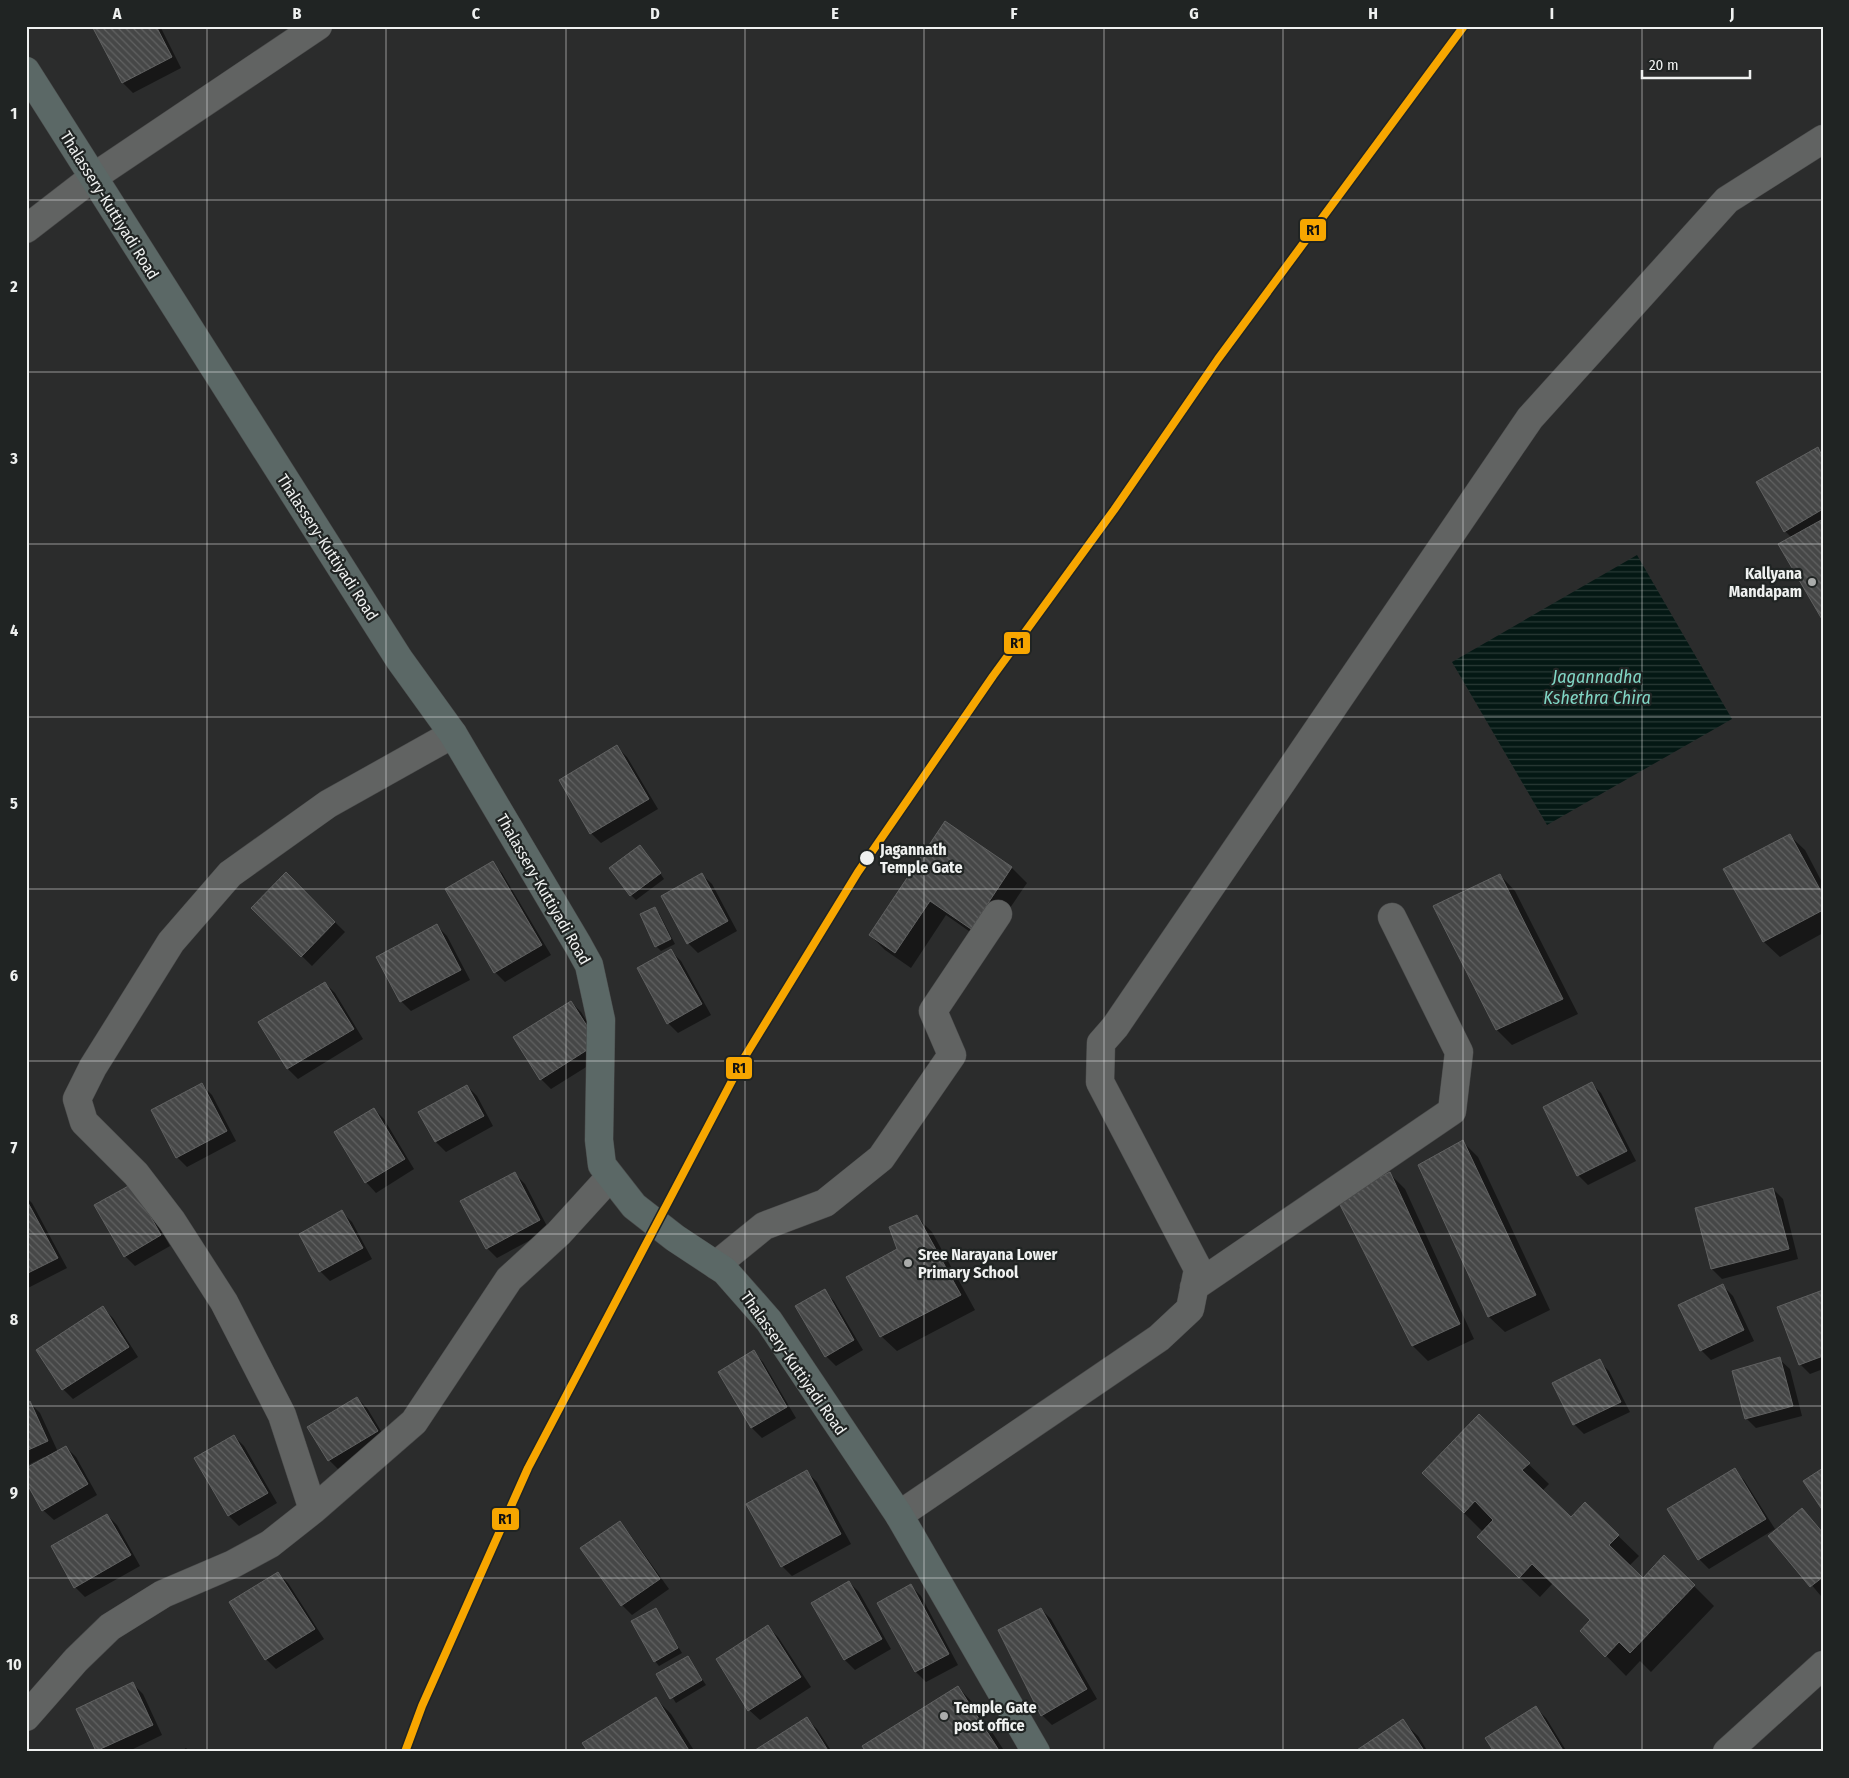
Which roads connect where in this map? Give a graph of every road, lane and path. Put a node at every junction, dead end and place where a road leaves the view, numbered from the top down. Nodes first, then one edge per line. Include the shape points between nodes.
1 (318, 26) edge
2 (26, 71) edge
3 (1823, 139) edge
4 (92, 178) junction
5 (26, 229) edge
6 (453, 734) junction
7 (998, 914) dead end
8 (1392, 917) dead end
9 (610, 1177) junction
10 (716, 1265) junction
11 (1194, 1287) junction
12 (313, 1510) junction
13 (899, 1515) junction
14 (1823, 1664) edge
15 (26, 1716) edge
16 (1036, 1752) edge
17 (1727, 1752) edge

1 - 4 street
2 - 4 main road, Thalassery-Kuttiyadi Road
3 - 11 street via 1727,200 1530,418 1101,1043 1100,1082 1198,1269
4 - 5 street
4 - 6 main road, Thalassery-Kuttiyadi Road via 399,659
6 - 9 main road, Thalassery-Kuttiyadi Road via 589,965 601,1020 600,1148 602,1166
6 - 12 street via 328,804 230,874 171,942 93,1067 77,1099 84,1122 136,1174 172,1221 224,1302 282,1415
7 - 10 street via 933,1011 952,1055 881,1158 825,1204 764,1226
8 - 11 street via 1459,1052 1452,1111
9 - 10 main road, Thalassery-Kuttiyadi Road via 634,1206
9 - 12 street via 559,1233 509,1279 414,1422
10 - 13 main road, Thalassery-Kuttiyadi Road via 745,1292 769,1321
11 - 13 street via 1190,1309 1160,1338
12 - 15 street via 270,1544 163,1594 110,1627
13 - 16 main road, Thalassery-Kuttiyadi Road
14 - 17 street

